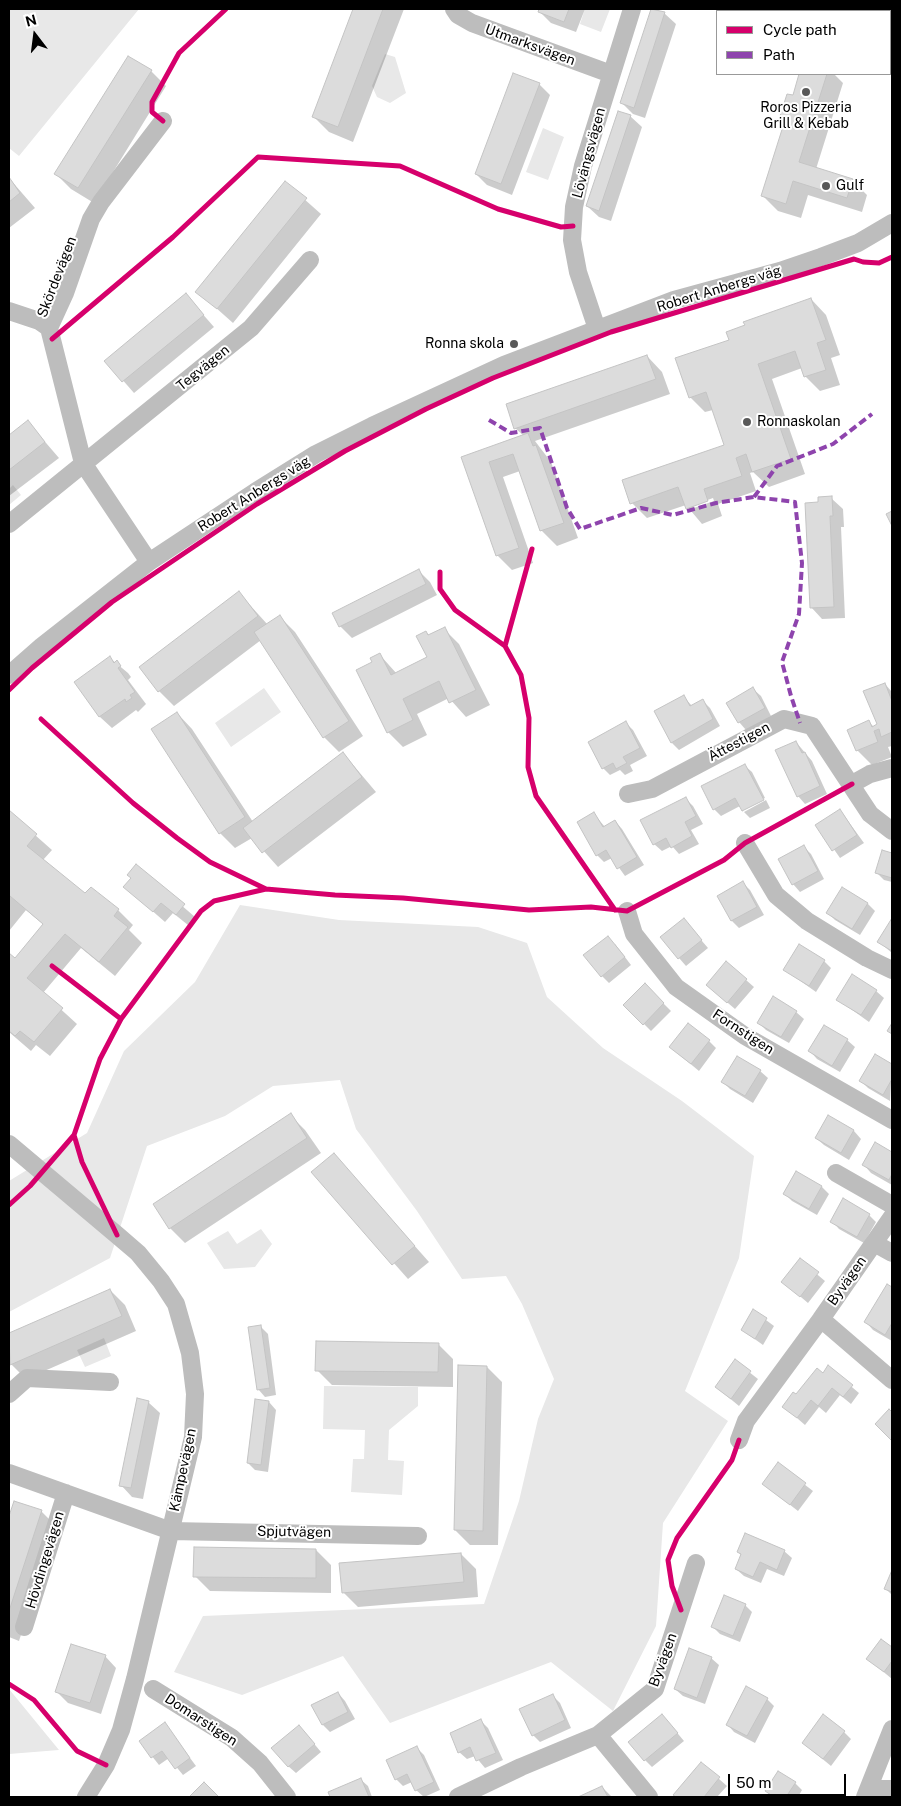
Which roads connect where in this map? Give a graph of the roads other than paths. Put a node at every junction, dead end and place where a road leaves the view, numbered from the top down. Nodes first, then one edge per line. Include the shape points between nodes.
1 (454, 9) edge
2 (632, 9) edge
3 (610, 74) junction
4 (163, 121) dead end
5 (892, 223) edge
6 (310, 260) dead end
7 (9, 312) edge
8 (49, 328) junction
9 (597, 329) junction
10 (83, 464) junction
11 (9, 524) edge
12 (149, 562) junction
13 (9, 675) edge
14 (892, 768) edge
15 (852, 784) junction
16 (628, 794) dead end
17 (892, 831) edge
18 (745, 843) dead end
19 (627, 911) dead end
20 (892, 970) edge
21 (892, 1120) edge
22 (9, 1144) edge
23 (836, 1172) dead end
24 (892, 1216) edge
25 (874, 1244) junction
26 (892, 1253) edge
27 (821, 1319) junction
28 (892, 1380) edge
29 (110, 1382) dead end
30 (9, 1394) edge
31 (739, 1440) dead end
32 (9, 1473) edge
33 (66, 1493) junction
34 (170, 1530) junction
35 (418, 1536) dead end
36 (696, 1563) dead end
37 (24, 1627) dead end
38 (152, 1689) dead end
39 (892, 1729) edge
40 (598, 1736) junction
41 (892, 1789) edge
42 (867, 1793) edge
43 (86, 1797) edge
44 (287, 1797) edge
45 (458, 1797) edge
46 (649, 1797) edge
47 (885, 1797) edge

1 - 3 street, Utmarksvägen via 472,23
2 - 3 street, Lövängsvägen
3 - 9 street, Lövängsvägen via 583,166 574,207 572,240 578,272
4 - 8 street, Skördevägen via 91,219
5 - 9 street, Robert Anbergs väg via 821,257 674,300
6 - 10 street, Tegvägen via 251,328
7 - 8 street via 39,321
8 - 10 street, Skördevägen
9 - 12 street, Robert Anbergs väg via 477,376 316,454
10 - 11 street, Tegvägen
10 - 12 street, Skördevägen
12 - 13 street, Robert Anbergs väg
14 - 15 street via 870,774
15 - 16 street, Ättestigen via 812,726 784,719 652,789
15 - 17 street, Ättestigen via 870,814
18 - 20 street via 776,895 807,921
19 - 21 street, Fornstigen via 634,934 676,987 745,1036
22 - 34 street, Kämpevägen via 138,1253 176,1304 190,1353 195,1394 193,1438
23 - 24 street, Byvägen
24 - 25 street, Byvägen
25 - 26 street, Byvägen
25 - 27 street, Byvägen
27 - 28 street, Byvägen
27 - 31 street, Byvägen via 746,1421
29 - 30 street via 27,1378
32 - 33 street, Hövdingevägen
33 - 34 street, Hövdingevägen
33 - 37 street, Hövdingevägen
34 - 35 street, Spjutvägen
34 - 43 street, Kämpevägen via 121,1730 106,1765
36 - 40 street, Byvägen via 655,1689
38 - 44 street, Domarstigen via 232,1738 260,1763
39 - 42 street
40 - 45 street, Byvägen
40 - 46 street
41 - 42 street
42 - 47 street

